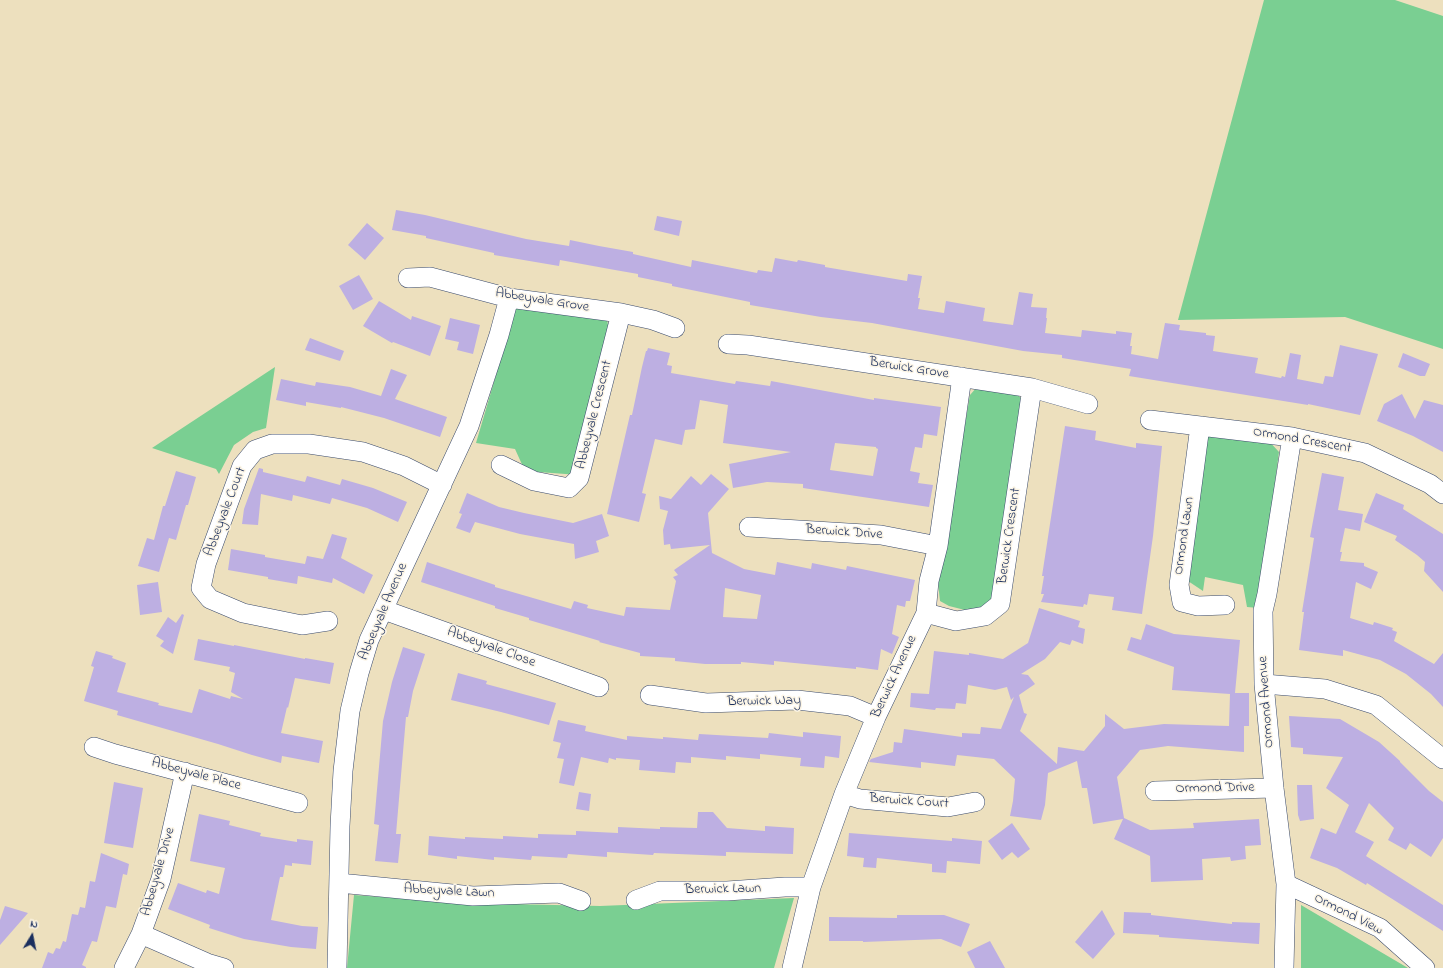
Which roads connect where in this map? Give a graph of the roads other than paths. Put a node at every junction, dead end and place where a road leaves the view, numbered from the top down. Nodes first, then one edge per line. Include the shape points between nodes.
1 (408, 278) dead end
2 (509, 298) junction
3 (621, 313) junction
4 (675, 328) dead end
5 (728, 344) dead end
6 (962, 377) junction
7 (1032, 388) junction
8 (1088, 404) dead end
9 (1150, 420) dead end
10 (1200, 426) junction
11 (1292, 437) junction
12 (501, 465) dead end
13 (442, 485) junction
14 (1443, 494) edge
15 (749, 527) dead end
16 (938, 546) junction
17 (1225, 605) dead end
18 (384, 610) junction
19 (926, 613) junction
20 (328, 621) dead end
21 (1264, 684) junction
22 (599, 687) dead end
23 (650, 695) dead end
24 (876, 717) junction
25 (94, 747) dead end
26 (1443, 759) edge
27 (185, 772) junction
28 (1274, 788) junction
29 (1155, 791) dead end
30 (844, 794) junction
31 (975, 802) dead end
32 (298, 803) dead end
33 (339, 883) junction
34 (1286, 884) junction
35 (810, 887) junction
36 (636, 900) dead end
37 (581, 901) dead end
38 (141, 934) junction
39 (124, 968) edge
40 (224, 968) edge
41 (337, 968) edge
42 (792, 968) edge
43 (1284, 968) edge
44 (1425, 968) edge

1 - 2 street, Abbeyvale Grove via 430,277
2 - 3 street, Abbeyvale Grove
2 - 13 street, Abbeyvale Avenue via 469,426
3 - 4 street, Abbeyvale Grove
3 - 12 street, Abbeyvale Crescent via 579,478 569,488 534,481
5 - 6 street, Berwick Grove
6 - 7 street, Berwick Grove
6 - 16 street, Berwick Avenue
7 - 8 street, Berwick Grove
7 - 19 street, Berwick Crescent via 1000,604 985,616 956,621
9 - 10 street, Ormond Crescent
10 - 11 street, Ormond Crescent
10 - 17 street, Ormond Lawn via 1179,585 1182,602 1198,606
11 - 14 street, Ormond Crescent via 1365,453 1430,484
11 - 21 street, Ormond Avenue via 1267,594 1262,610
13 - 18 street, Abbeyvale Avenue
13 - 20 street, Abbeyvale Court via 404,466 363,452 309,444 272,444 254,450 242,466 206,564 201,588 210,599 243,613 302,625
15 - 16 street, Berwick Drive via 881,535
16 - 19 street, Berwick Avenue via 929,581
18 - 22 street, Abbeyvale Close
18 - 33 street, Abbeyvale Avenue via 369,640 350,711 343,771
19 - 24 street, Berwick Avenue
21 - 26 street via 1325,689 1376,705
21 - 28 street, Ormond Avenue
23 - 24 street, Berwick Way via 706,703 797,700 850,706
24 - 30 street, Berwick Avenue
25 - 27 street, Abbeyvale Place
27 - 32 street, Abbeyvale Place
27 - 38 street, Abbeyvale Drive via 161,879
28 - 29 street, Ormond Drive
28 - 34 street, Ormond Avenue
30 - 31 street, Berwick Court via 860,799 948,807
30 - 35 street, Berwick Avenue
33 - 37 street, Abbeyvale Lawn via 473,896 559,893
33 - 41 street, Abbeyvale Avenue
34 - 43 street, Ormond Avenue
34 - 44 street, Ormond View via 1380,928
35 - 36 street, Berwick Lawn via 660,891
35 - 42 street, Berwick Avenue
38 - 39 street, Abbeyvale Drive
38 - 40 street

